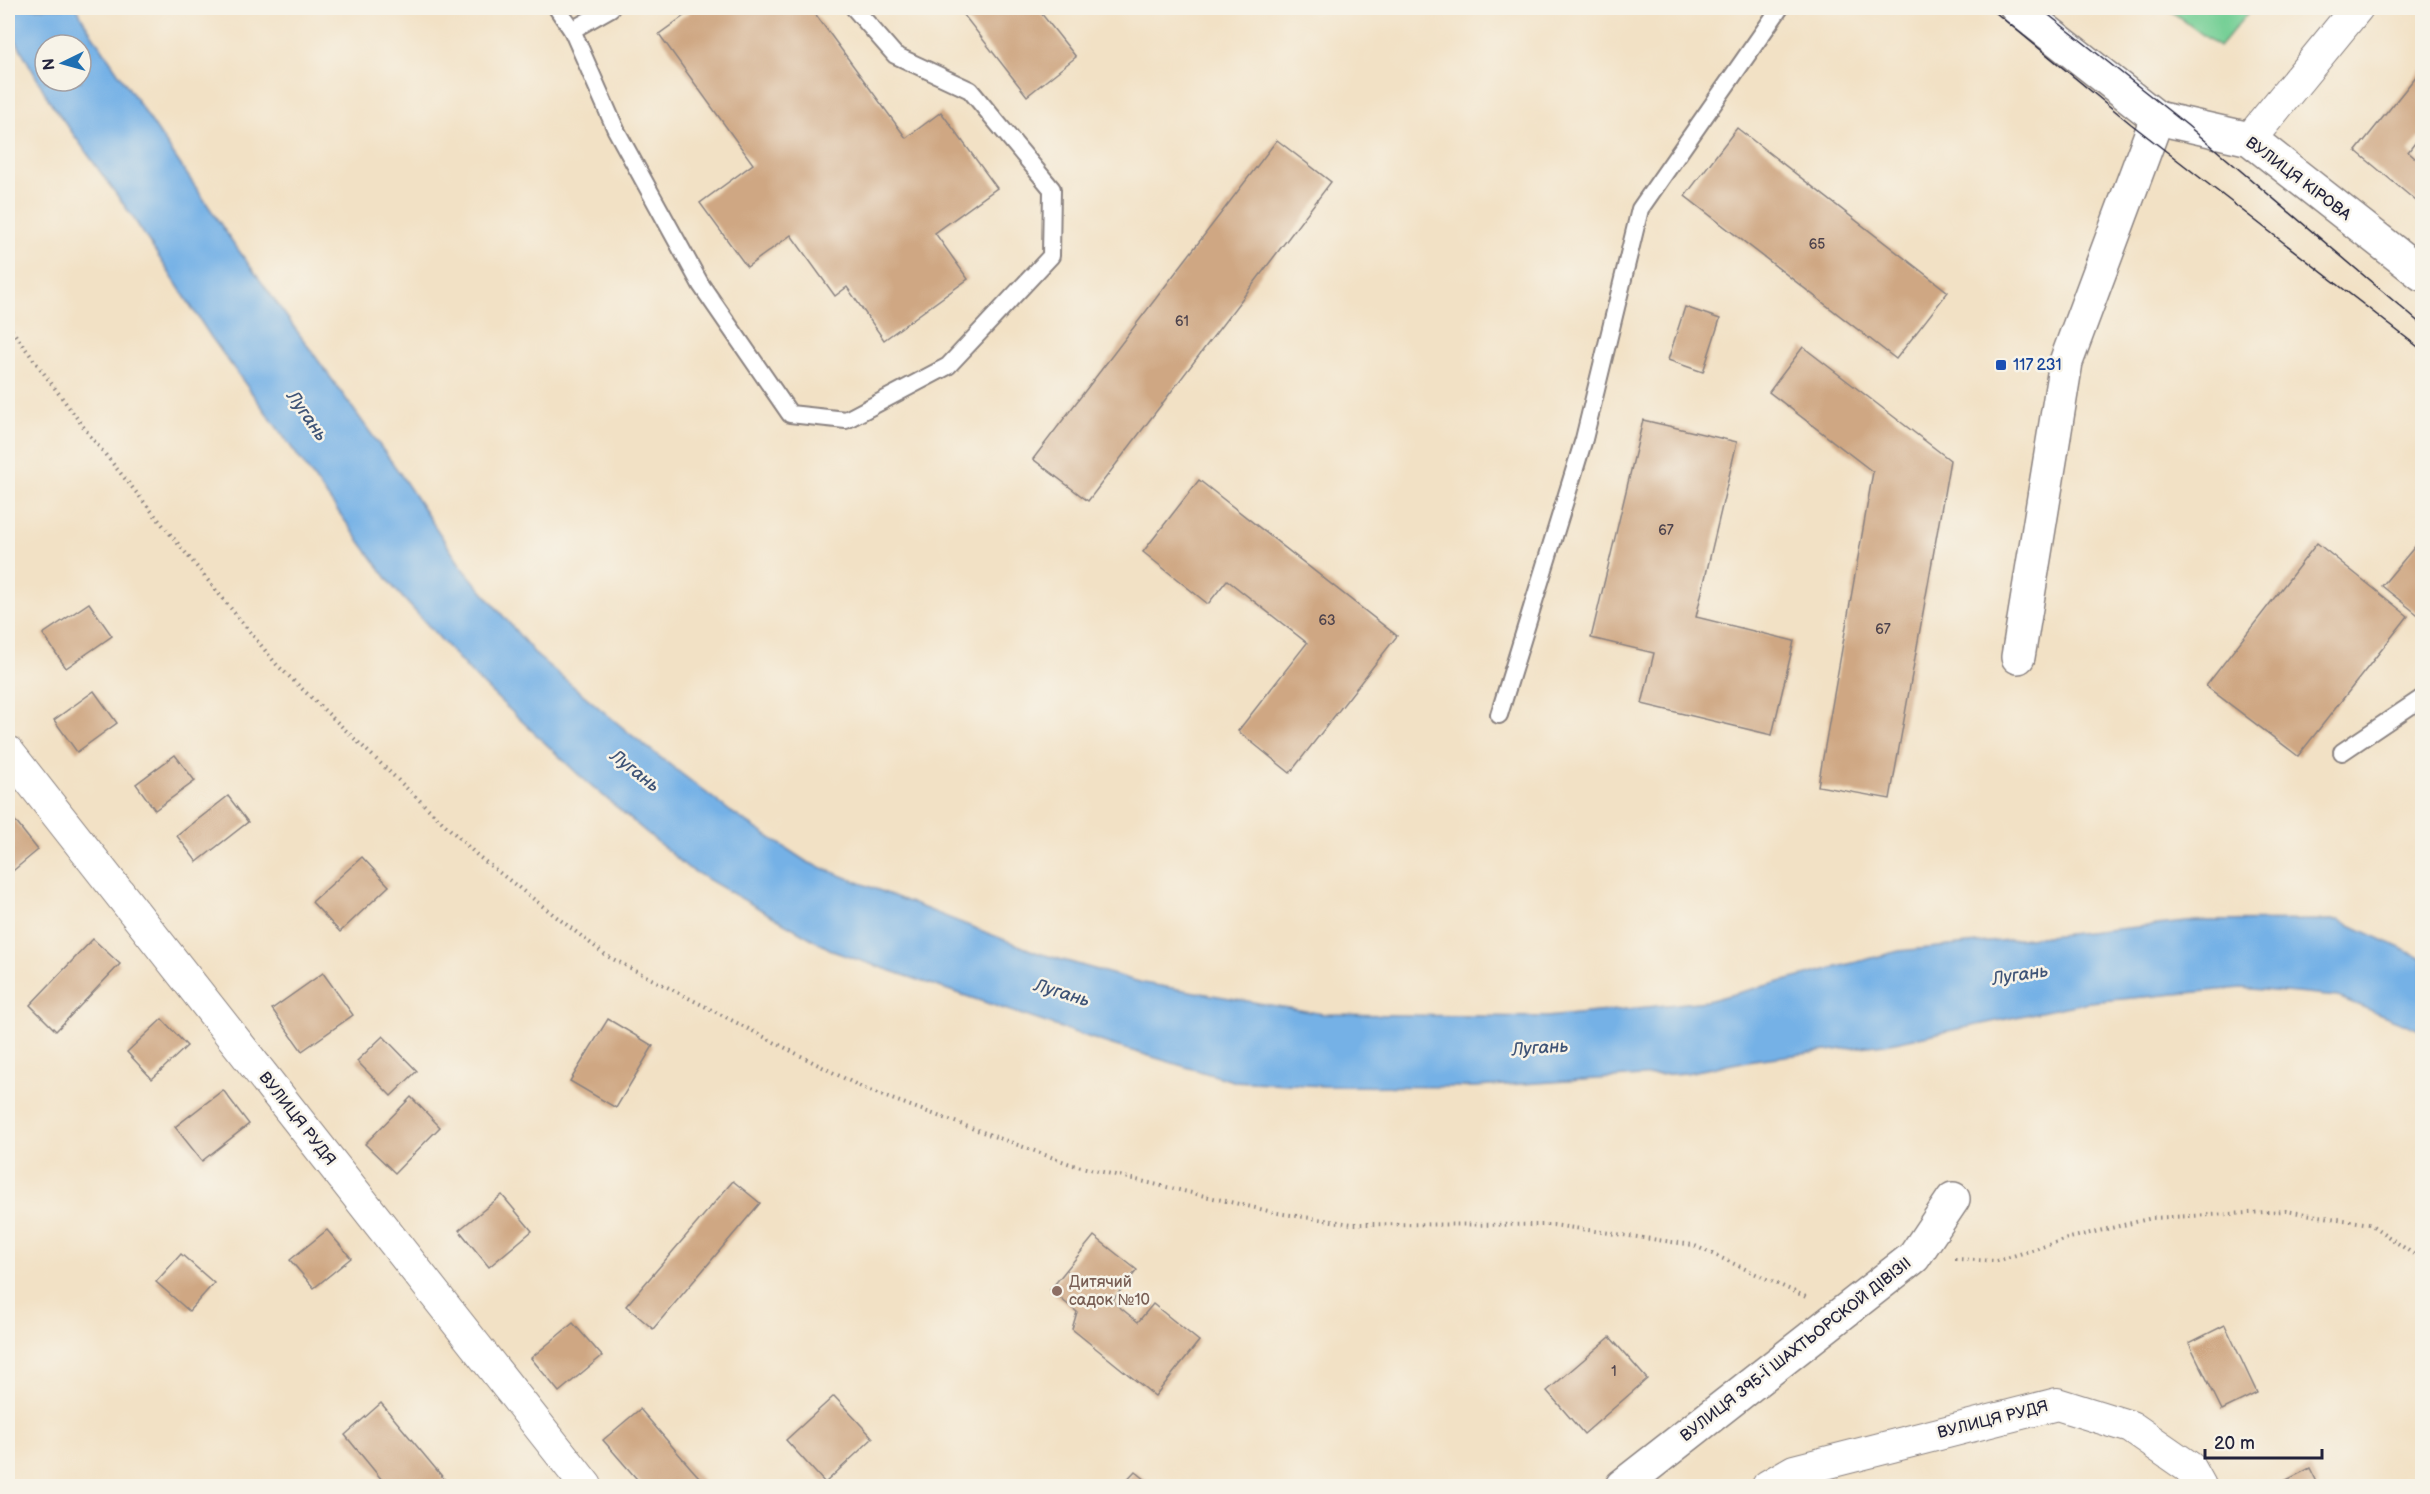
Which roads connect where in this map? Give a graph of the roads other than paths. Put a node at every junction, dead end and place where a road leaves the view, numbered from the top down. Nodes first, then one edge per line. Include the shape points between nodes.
1 (556, 8) edge
2 (611, 8) edge
3 (854, 8) edge
4 (1780, 8) edge
5 (2017, 8) edge
6 (2357, 8) edge
7 (572, 30) junction
8 (2157, 118) junction
9 (2250, 139) junction
10 (2422, 274) edge
11 (2018, 657) dead end
12 (2422, 698) edge
13 (1499, 715) dead end
14 (8, 752) edge
15 (2342, 752) dead end
16 (1953, 1199) dead end
17 (586, 1486) edge
18 (1622, 1486) edge
19 (1768, 1486) edge
20 (2200, 1486) edge

1 - 7 lane
2 - 7 lane
3 - 7 lane via 895,55 970,90 1052,189 1051,256 948,366 846,420 790,414 701,285 616,130
4 - 13 lane via 1640,209 1584,439
5 - 8 street, ВУЛИЦЯ КІРОВА
6 - 9 street
8 - 9 street, ВУЛИЦЯ КІРОВА
8 - 11 street via 2066,362
9 - 10 street, ВУЛИЦЯ КІРОВА
12 - 15 lane
14 - 17 street, ВУЛИЦЯ РУДЯ
16 - 18 street, ВУЛИЦЯ 395-Ї ШАХТЬОРСКОЙ ДІВІЗІІ via 1914,1257
19 - 20 street, ВУЛИЦЯ РУДЯ via 1794,1471 2057,1404 2131,1427 2190,1468

